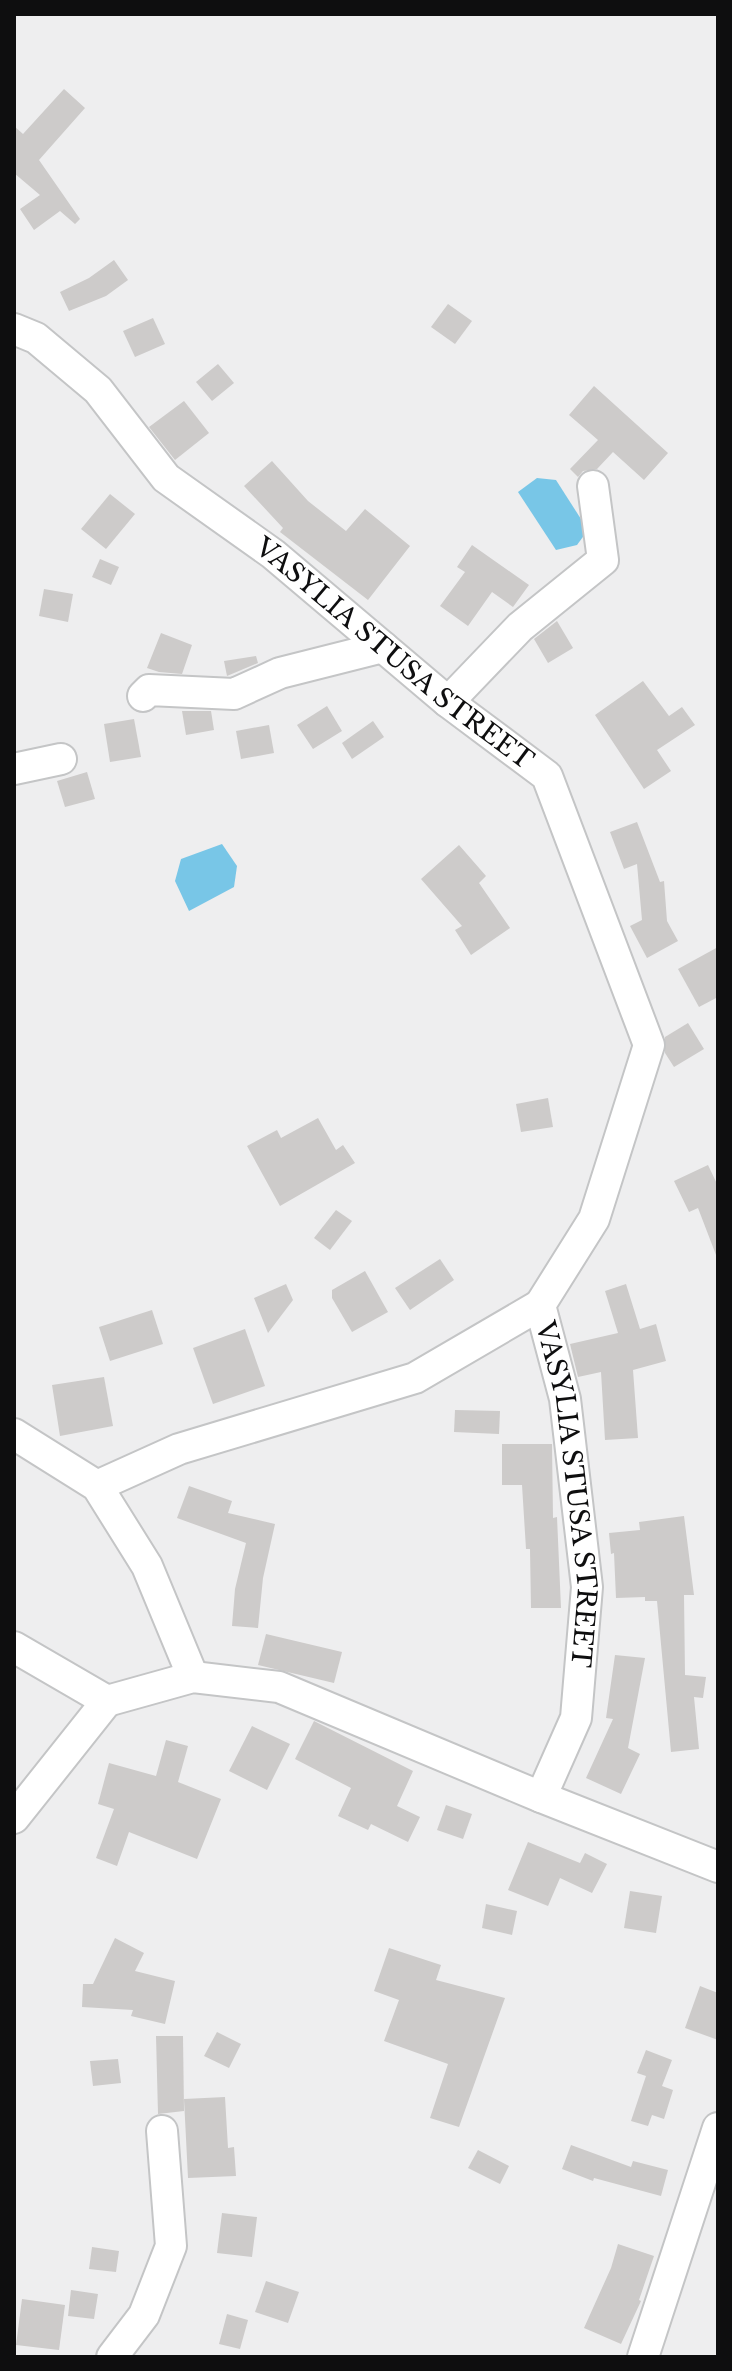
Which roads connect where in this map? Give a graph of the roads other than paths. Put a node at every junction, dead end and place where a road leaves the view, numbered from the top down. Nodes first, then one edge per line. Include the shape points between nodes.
1 (14, 329) edge
2 (593, 486) dead end
3 (383, 647) junction
4 (143, 696) dead end
5 (448, 702) junction
6 (61, 759) dead end
7 (14, 769) edge
8 (540, 1305) junction
9 (14, 1434) edge
10 (97, 1486) junction
11 (14, 1647) edge
12 (193, 1677) junction
13 (107, 1701) junction
14 (541, 1797) junction
15 (14, 1818) edge
16 (718, 1867) edge
17 (718, 2128) edge
18 (162, 2131) dead end
19 (112, 2357) edge
20 (643, 2357) edge

1 - 3 street, VASYLIA STUSA STREET via 36,338 98,390 166,478 273,554
2 - 5 street via 603,560 520,627
3 - 4 street via 280,673 234,694 149,690
3 - 5 street, VASYLIA STUSA STREET
5 - 8 street, VASYLIA STUSA STREET via 547,776 649,1045 594,1219
6 - 7 street
8 - 10 street via 415,1378 179,1449
8 - 14 street, VASYLIA STUSA STREET via 565,1399 587,1587 576,1718
9 - 10 street
10 - 12 street via 147,1566
11 - 13 street
12 - 13 street
12 - 14 street via 279,1687
13 - 15 street
14 - 16 street
17 - 20 street
18 - 19 street via 171,2246 144,2315

